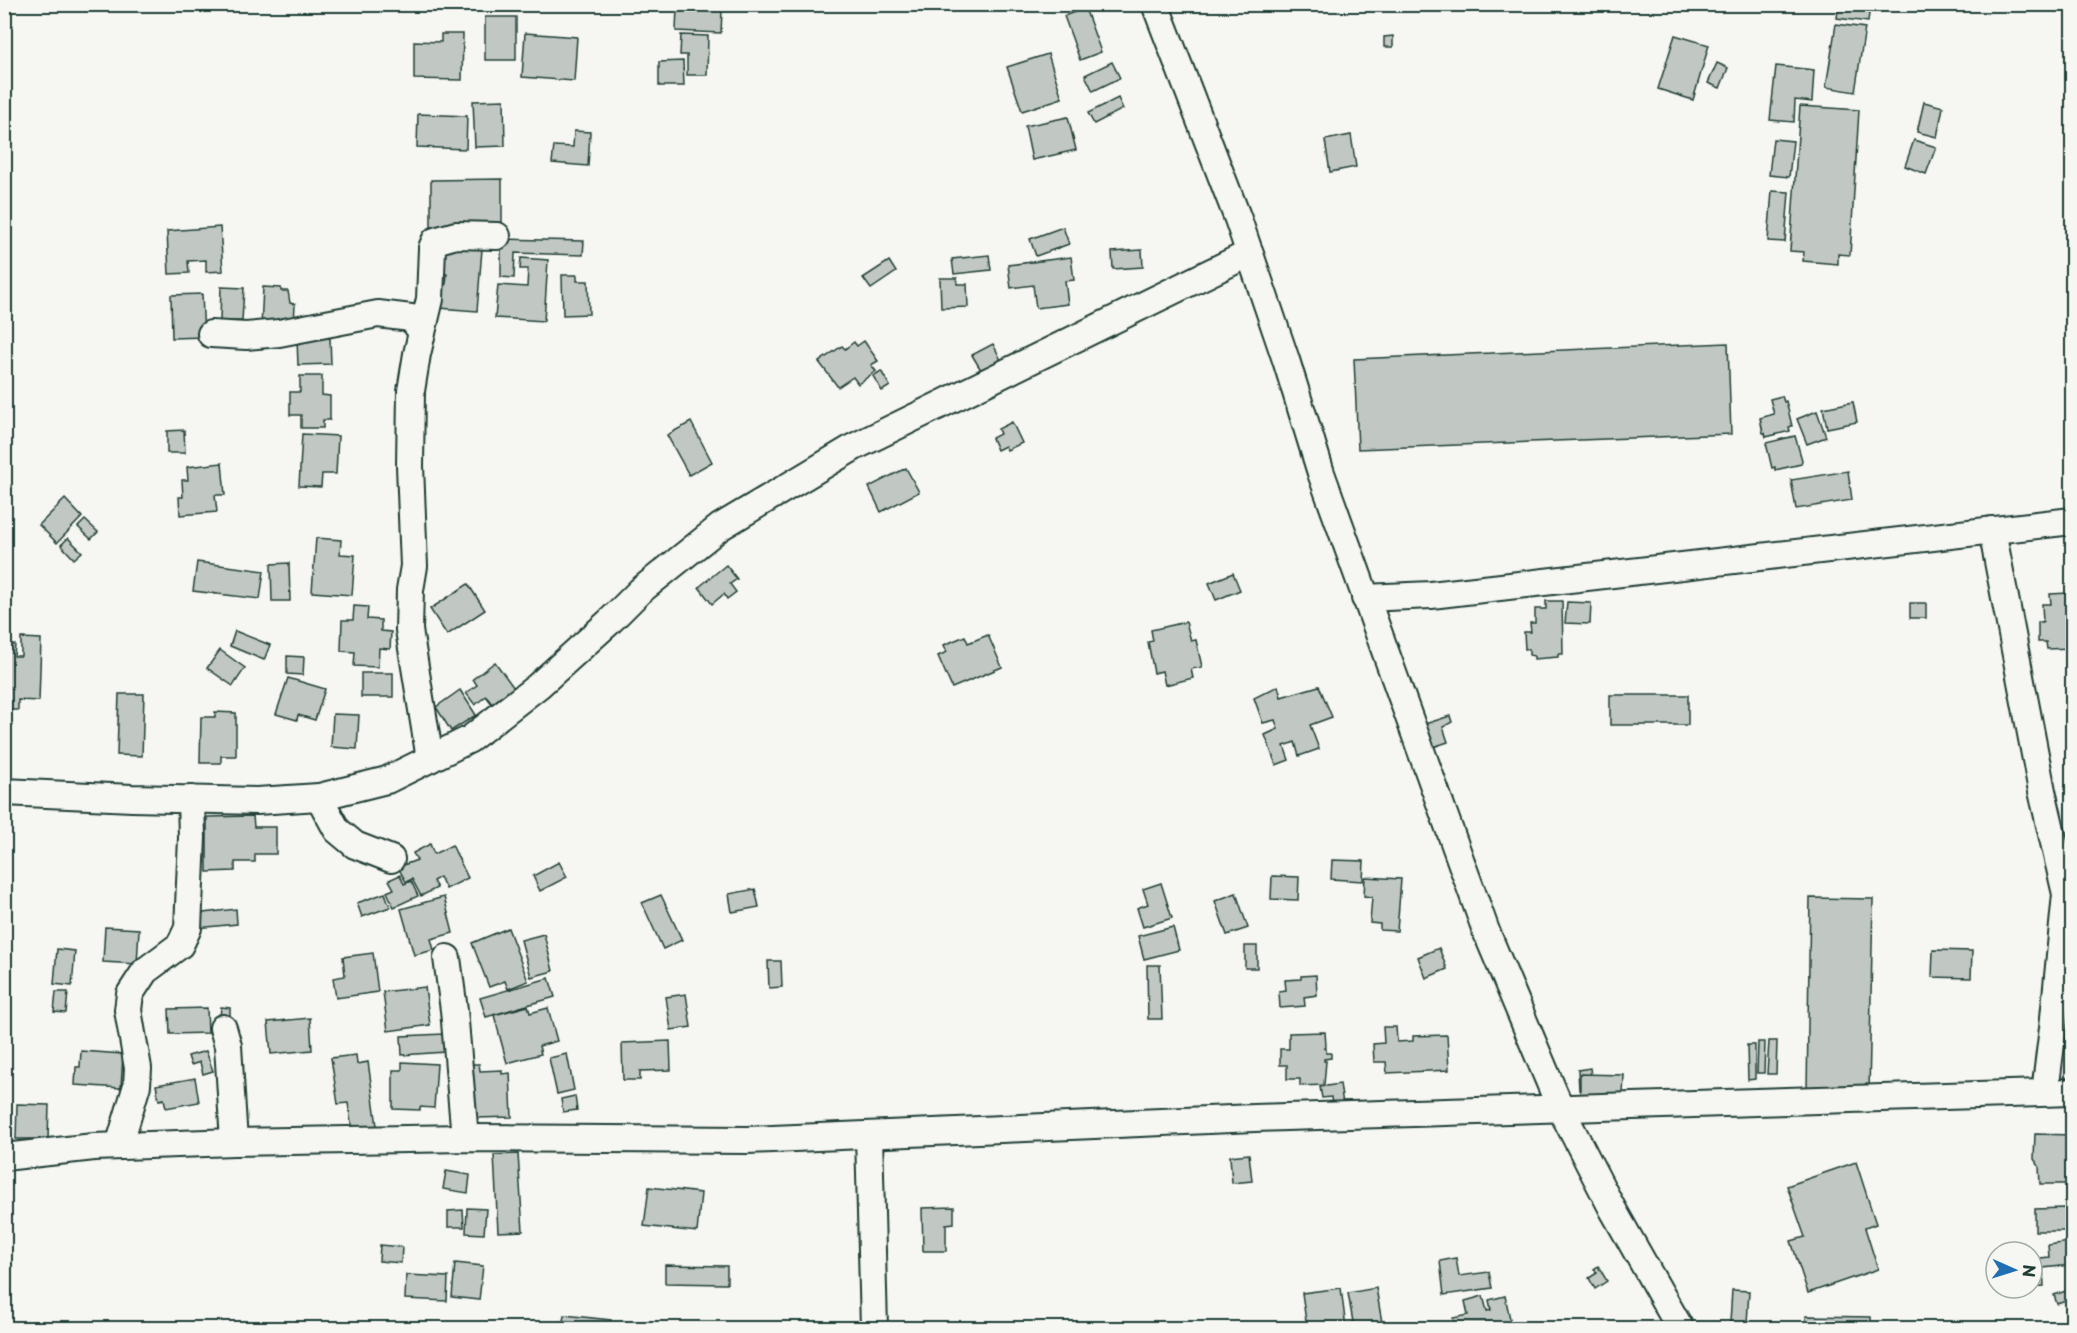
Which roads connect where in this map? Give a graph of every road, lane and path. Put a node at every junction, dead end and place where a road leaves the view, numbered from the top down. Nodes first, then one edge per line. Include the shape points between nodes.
1 (1155, 4) edge
2 (497, 236) dead end
3 (1250, 253) junction
4 (422, 332) junction
5 (211, 334) dead end
6 (2073, 521) edge
7 (1992, 530) junction
8 (1365, 598) junction
9 (430, 759) junction
10 (4, 792) edge
11 (319, 797) junction
12 (191, 799) junction
13 (391, 859) dead end
14 (2069, 894) edge
15 (447, 958) dead end
16 (223, 1028) dead end
17 (2045, 1092) junction
18 (2073, 1092) edge
19 (1560, 1107) junction
20 (869, 1135) junction
21 (465, 1138) junction
22 (234, 1142) junction
23 (119, 1146) junction
24 (4, 1157) edge
25 (874, 1329) edge
26 (1680, 1329) edge

1 - 3 street
2 - 4 street via 456,235 435,241 430,299
3 - 8 street
3 - 9 street via 854,447 720,527 640,591 538,686 470,739
4 - 5 street via 411,318 378,314 279,333
4 - 9 street via 411,391 414,566 409,630
6 - 7 street
7 - 8 street via 1431,595
7 - 14 street via 2042,791
8 - 19 street via 1486,931
9 - 11 street via 387,780
10 - 12 street
11 - 12 street via 257,801
11 - 13 street via 337,830 355,846
12 - 23 street via 188,928 180,945 145,971 130,994 128,1010 138,1068 137,1085
14 - 17 street
15 - 21 street
16 - 22 street via 228,1046
17 - 18 street
17 - 19 street
19 - 20 street
19 - 26 street
20 - 21 street via 747,1140
20 - 25 street
21 - 22 street
22 - 23 street
23 - 24 street

